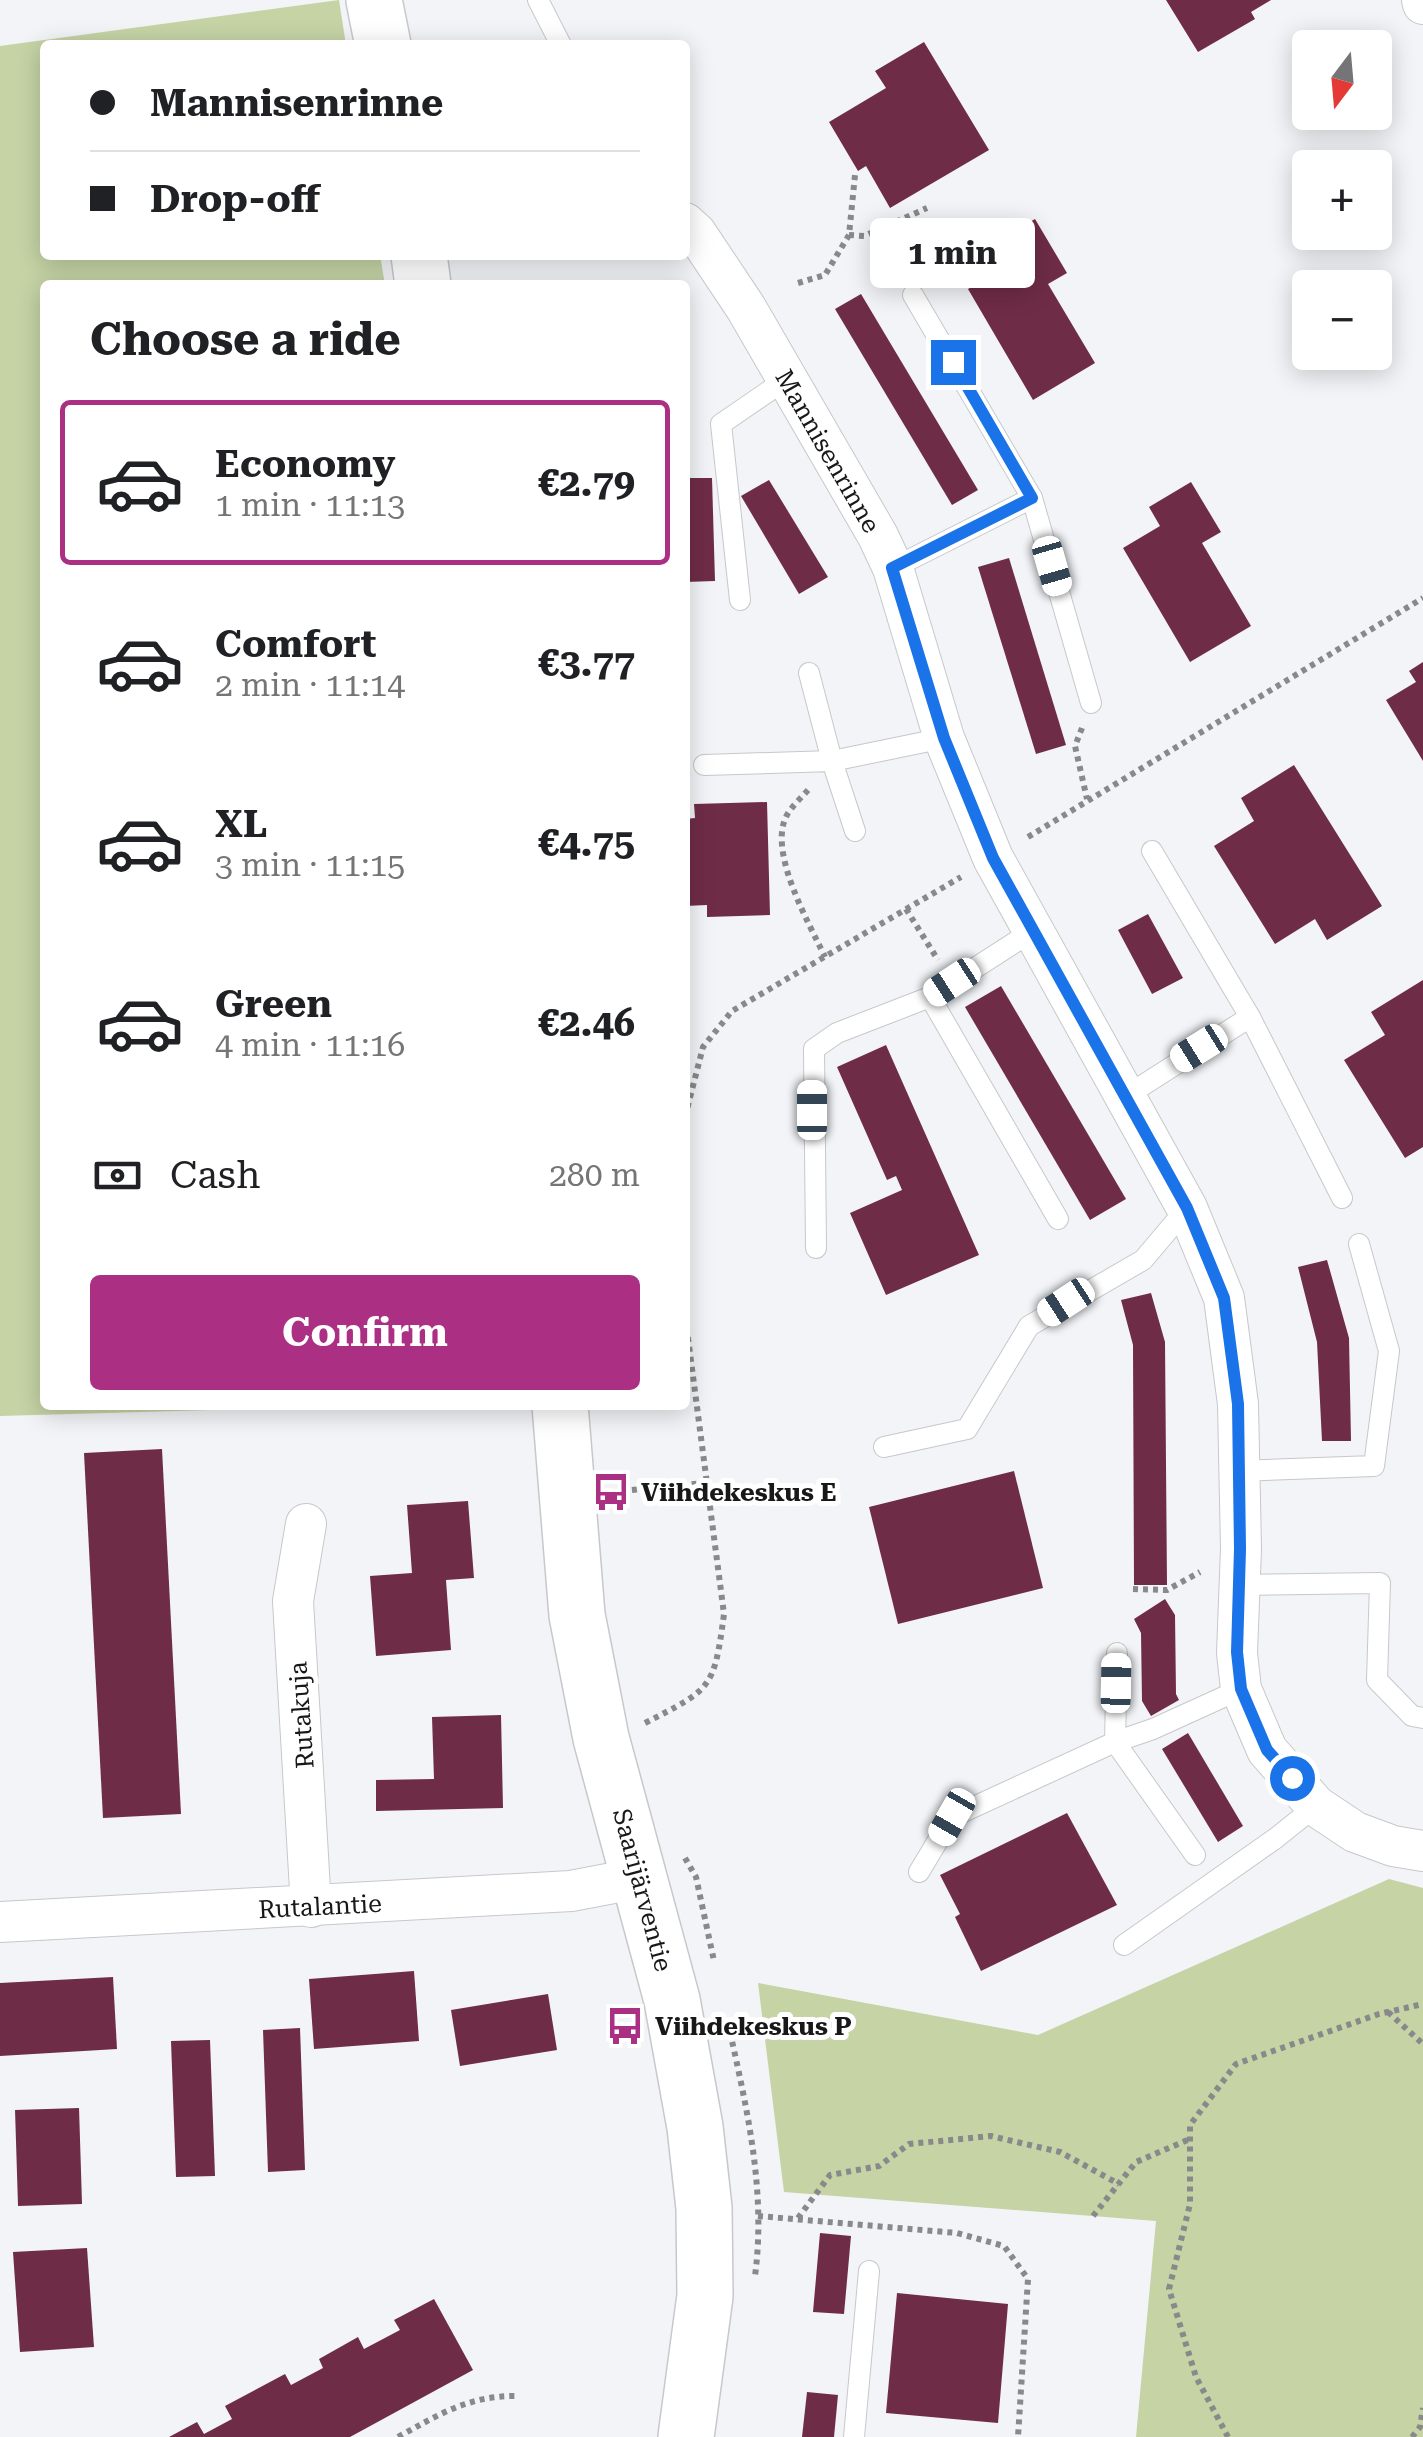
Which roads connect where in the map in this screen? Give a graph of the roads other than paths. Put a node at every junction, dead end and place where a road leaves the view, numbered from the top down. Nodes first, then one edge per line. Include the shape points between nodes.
1 (374, 0) edge
2 (538, 0) edge
3 (382, 40) edge
4 (558, 40) edge
5 (690, 228) edge
6 (913, 295) dead end
7 (788, 378) junction
8 (1032, 498) junction
9 (892, 568) junction
10 (740, 600) dead end
11 (808, 673) dead end
12 (1091, 703) road end
13 (944, 738) junction
14 (832, 761) junction
15 (704, 765) dead end
16 (855, 830) dead end
17 (1152, 851) dead end
18 (1034, 930) junction
19 (930, 997) junction
20 (1250, 1017) junction
21 (1126, 1096) junction
22 (1342, 1198) dead end
23 (1187, 1208) junction
24 (1058, 1219) dead end
25 (1359, 1244) dead end
26 (816, 1248) dead end
27 (560, 1410) edge
28 (884, 1447) dead end
29 (1239, 1472) junction
30 (306, 1524) dead end
31 (1239, 1585) junction
32 (1117, 1654) dead end
33 (1241, 1689) junction
34 (1423, 1718) edge
35 (1115, 1742) junction
36 (1316, 1806) junction
37 (1423, 1850) edge
38 (1195, 1856) dead end
39 (919, 1872) dead end
40 (639, 1878) junction
41 (312, 1907) junction
42 (0, 1922) edge
43 (1124, 1945) dead end
44 (869, 2271) dead end
45 (686, 2437) edge
46 (854, 2437) edge

1 - 3 main road
2 - 4 lane
5 - 7 street, Mannisenrinne
6 - 8 lane
7 - 9 street, Mannisenrinne
7 - 10 lane via 721,424
8 - 9 lane
8 - 12 lane
9 - 13 street, Mannisenrinne
11 - 14 lane
13 - 14 lane
13 - 18 street, Mannisenrinne via 993,858
14 - 15 lane
14 - 16 lane
17 - 20 lane
18 - 19 lane
18 - 21 street, Mannisenrinne
19 - 24 lane
19 - 26 lane via 837,1033 814,1049
20 - 21 lane
20 - 22 lane
21 - 23 street, Mannisenrinne
23 - 28 lane via 1143,1260 1029,1326 967,1429
23 - 29 street, Mannisenrinne via 1224,1298
25 - 29 lane via 1389,1351 1374,1466
27 - 40 main road, Saarijärventie via 577,1615
29 - 31 street, Mannisenrinne
30 - 41 street, Rutakuja via 293,1601
31 - 33 street, Mannisenrinne
31 - 34 lane via 1380,1583 1377,1680 1412,1716
32 - 35 lane
33 - 35 lane
33 - 36 street, Mannisenrinne via 1267,1750
35 - 38 lane
35 - 39 lane via 952,1817
36 - 37 street, Mannisenrinne via 1355,1832
36 - 43 lane
40 - 41 street, Rutalantie via 571,1890
40 - 45 main road, Saarijärventie via 672,2000 704,2208 705,2296
41 - 42 street, Rutalantie
44 - 46 lane

